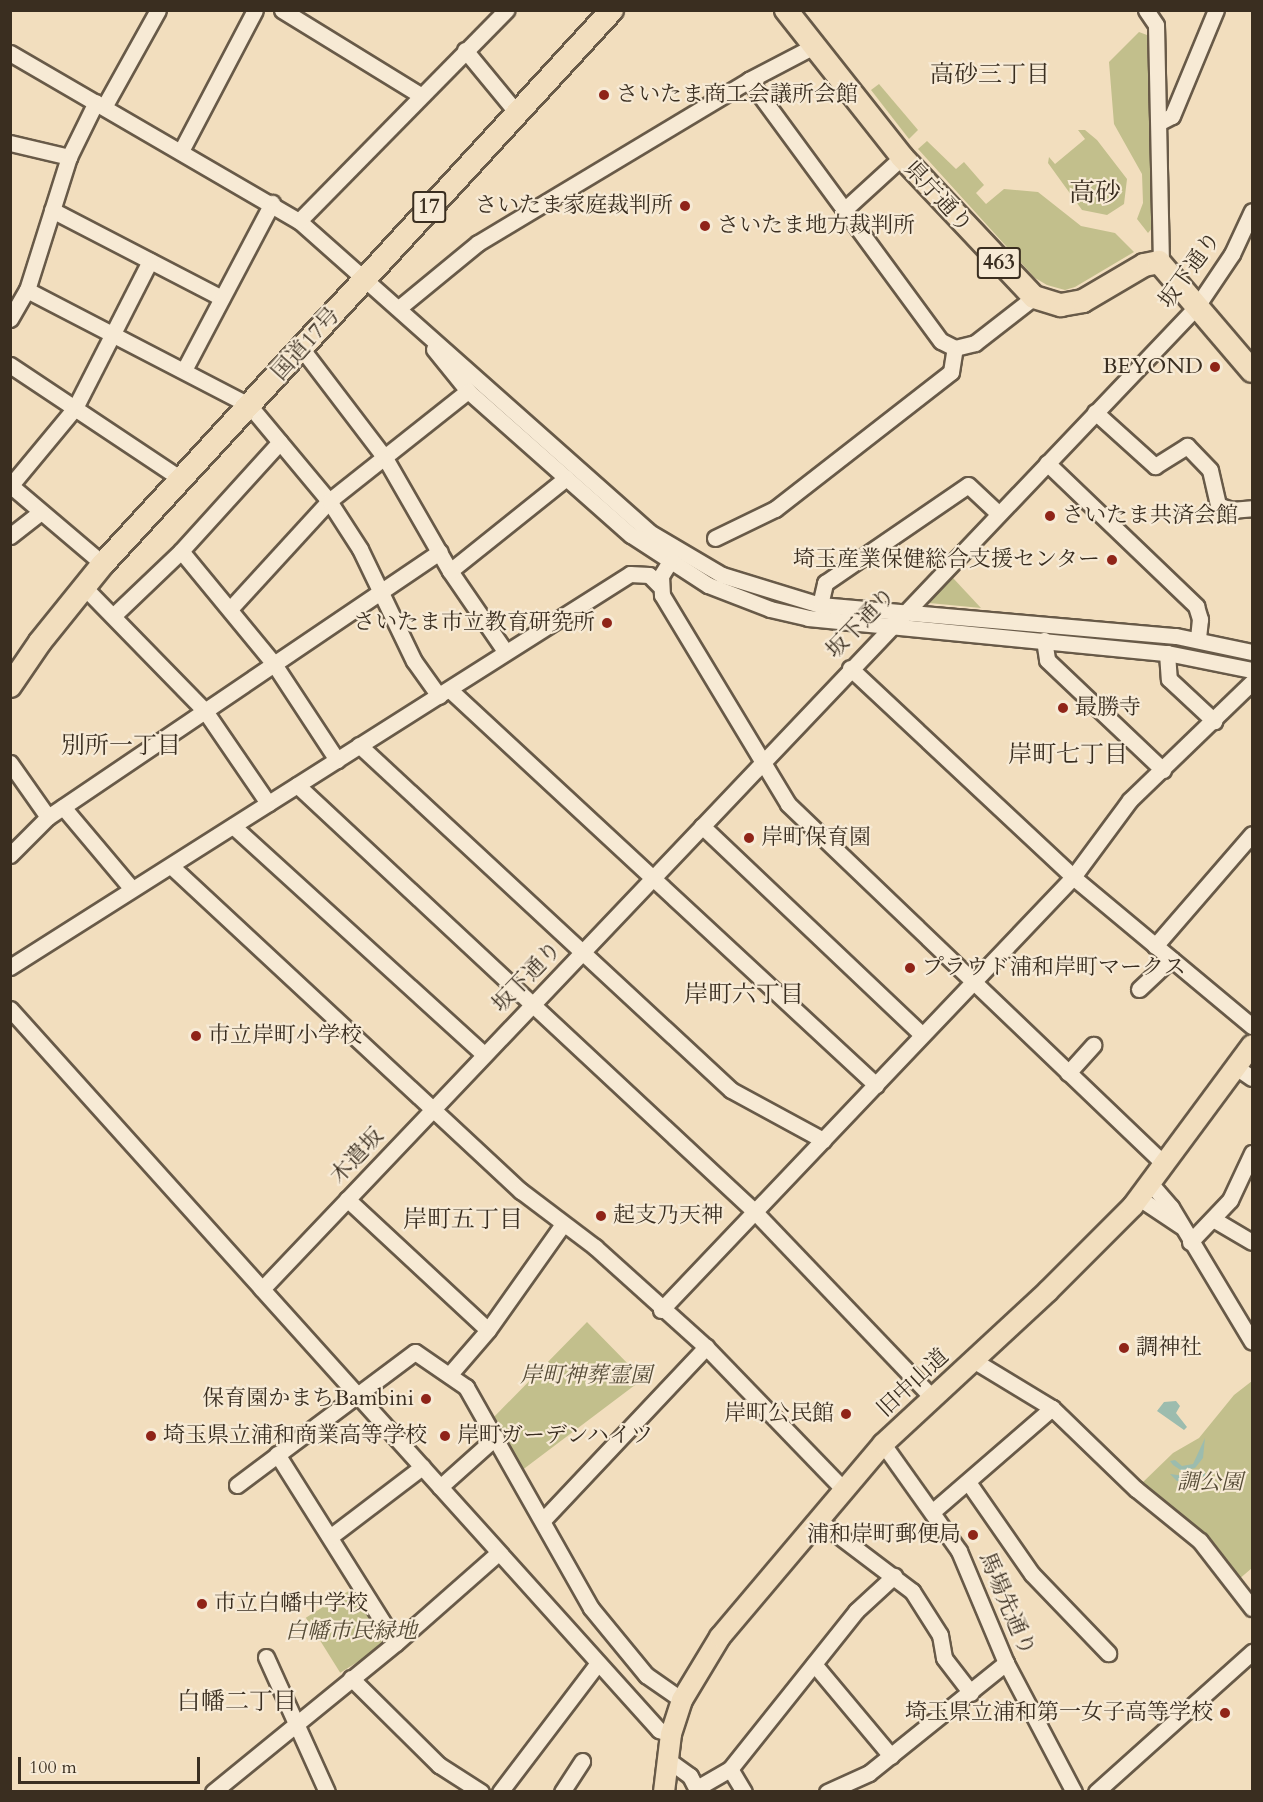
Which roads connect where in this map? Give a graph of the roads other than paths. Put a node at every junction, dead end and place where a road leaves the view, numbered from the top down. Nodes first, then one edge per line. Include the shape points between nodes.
1 (158, 10) edge
2 (255, 10) edge
3 (282, 10) edge
4 (506, 10) edge
5 (612, 10) edge
6 (786, 10) edge
7 (1146, 10) edge
8 (1216, 10) edge
9 (812, 47) junction
10 (465, 50) junction
11 (10, 53) edge
12 (749, 80) junction
13 (420, 95) junction
14 (100, 105) junction
15 (517, 112) junction
16 (1160, 122) junction
17 (10, 143) edge
18 (181, 151) junction
19 (69, 158) junction
20 (902, 158) junction
21 (272, 203) junction
22 (52, 210) junction
23 (844, 210) junction
24 (1252, 211) edge
25 (299, 221) junction
26 (150, 261) junction
27 (1161, 263) junction
28 (366, 277) junction
29 (27, 290) junction
30 (1034, 297) junction
31 (222, 298) junction
32 (1197, 306) junction
33 (400, 307) junction
34 (10, 319) edge
35 (113, 333) junction
36 (955, 348) junction
37 (302, 349) junction
38 (10, 365) edge
39 (184, 370) junction
40 (1252, 371) edge
41 (468, 391) junction
42 (249, 405) junction
43 (75, 408) junction
44 (1095, 412) junction
45 (280, 441) junction
46 (385, 458) junction
47 (1047, 463) junction
48 (181, 478) junction
49 (566, 478) junction
50 (11, 485) edge
51 (329, 501) junction
52 (1252, 508) edge
53 (41, 512) junction
54 (999, 514) junction
55 (10, 536) edge
56 (715, 538) dead end
57 (180, 551) junction
58 (440, 552) junction
59 (669, 563) junction
60 (103, 564) junction
61 (450, 571) junction
62 (659, 585) junction
63 (84, 588) junction
64 (379, 592) junction
65 (820, 605) junction
66 (230, 609) junction
67 (902, 613) junction
68 (113, 616) junction
69 (890, 625) junction
70 (1198, 639) junction
71 (1044, 640) junction
72 (505, 651) junction
73 (1252, 652) edge
74 (1167, 653) junction
75 (274, 664) junction
76 (850, 668) junction
77 (1252, 670) edge
78 (1252, 682) edge
79 (10, 686) edge
80 (445, 693) junction
81 (205, 711) junction
82 (1214, 721) junction
83 (359, 745) junction
84 (337, 759) junction
85 (763, 761) junction
86 (10, 763) edge
87 (1163, 770) junction
88 (297, 784) junction
89 (268, 803) junction
90 (63, 807) junction
91 (48, 817) junction
92 (233, 826) junction
93 (702, 826) junction
94 (1252, 834) edge
95 (13, 848) edge
96 (171, 866) junction
97 (1073, 877) junction
98 (652, 878) junction
99 (132, 890) junction
100 (1155, 945) junction
101 (580, 953) junction
102 (1171, 959) junction
103 (10, 967) edge
104 (973, 982) junction
105 (1139, 989) dead end
106 (533, 1003) junction
107 (14, 1018) edge
108 (1252, 1026) edge
109 (922, 1035) junction
110 (1093, 1045) dead end
111 (1252, 1045) edge
112 (484, 1054) junction
113 (1068, 1072) junction
114 (1244, 1072) edge
115 (876, 1085) junction
116 (433, 1109) junction
117 (823, 1140) junction
118 (1252, 1153) edge
119 (1164, 1164) junction
120 (1145, 1191) junction
121 (347, 1199) junction
122 (755, 1212) junction
123 (1213, 1219) junction
124 (563, 1224) junction
125 (1190, 1242) junction
126 (1252, 1242) edge
127 (262, 1289) junction
128 (661, 1310) junction
129 (488, 1330) junction
130 (1252, 1342) edge
131 (706, 1347) junction
132 (973, 1360) junction
133 (450, 1374) junction
134 (356, 1393) junction
135 (932, 1397) junction
136 (1052, 1408) junction
137 (496, 1437) junction
138 (883, 1444) junction
139 (277, 1454) junction
140 (422, 1467) junction
141 (968, 1482) junction
142 (237, 1485) dead end
143 (440, 1487) junction
144 (844, 1491) junction
145 (932, 1512) junction
146 (543, 1520) junction
147 (818, 1520) junction
148 (330, 1537) junction
149 (498, 1553) junction
150 (894, 1576) junction
151 (1252, 1608) edge
152 (396, 1643) junction
153 (1252, 1652) edge
154 (1108, 1653) dead end
155 (266, 1658) dead end
156 (598, 1663) junction
157 (1006, 1663) junction
158 (814, 1664) junction
159 (351, 1678) junction
160 (971, 1693) junction
161 (682, 1700) junction
162 (296, 1722) junction
163 (671, 1734) junction
164 (891, 1756) junction
165 (668, 1760) junction
166 (582, 1761) dead end
167 (730, 1769) junction
168 (218, 1789) edge
169 (697, 1790) edge
170 (327, 1791) edge
171 (481, 1791) edge
172 (500, 1791) edge
173 (562, 1791) edge
174 (664, 1791) edge
175 (744, 1791) edge
176 (826, 1791) edge
177 (1074, 1791) edge
178 (1096, 1791) edge

1 - 14 street
2 - 18 street
3 - 13 street
4 - 10 street
5 - 15 highway, 国道17号 / 17
6 - 9 highway, 県庁通り / 463
7 - 16 street via 1156,25
8 - 16 street via 1172,116
9 - 12 street
9 - 20 highway, 県庁通り / 463
10 - 13 street
10 - 15 street
11 - 14 street
12 - 23 street
12 - 33 street via 478,243
13 - 25 street
14 - 18 street
14 - 19 street
15 - 28 highway, 国道17号 / 17
16 - 27 street
17 - 19 street
18 - 21 street
19 - 22 street
20 - 23 street
20 - 30 highway, 県庁通り / 463
21 - 25 street
21 - 31 street
22 - 26 street
22 - 29 street
23 - 36 street via 941,341
24 - 32 street, 坂下通り via 1232,254
25 - 28 street
26 - 31 street
26 - 35 street
27 - 30 highway, 463 via 1149,262 1076,303 1054,304
27 - 32 highway
28 - 33 street
28 - 37 highway, 国道17号 / 17
29 - 34 street
29 - 35 street
30 - 36 street via 975,343
31 - 39 street
32 - 40 highway
32 - 44 street, 坂下通り
33 - 41 street
33 - 65 street via 649,532 722,575
35 - 39 street
35 - 43 street
36 - 56 street via 951,372 775,509
37 - 42 highway, 国道17号 / 17
37 - 46 street
38 - 43 street
39 - 42 street
41 - 46 street
41 - 49 street
42 - 45 street
42 - 48 highway, 国道17号 / 17
43 - 48 street
43 - 50 street
44 - 47 street, 坂下通り
44 - 52 street via 1155,466 1187,446 1209,470 1218,505 1231,510
45 - 51 street
45 - 57 street
46 - 51 street
46 - 58 street
47 - 54 street, 坂下通り
47 - 70 street via 1196,606 1200,619
48 - 60 highway, 国道17号 / 17
49 - 59 street
49 - 61 street
50 - 53 street
51 - 64 street via 360,549
51 - 66 street
53 - 55 street
53 - 60 street
54 - 65 street via 968,486 825,583
54 - 67 street, 坂下通り
57 - 66 street
57 - 68 street
58 - 61 street
58 - 64 street
59 - 62 street
59 - 69 street via 708,585 770,609 808,618
60 - 63 highway, 国道17号 / 17
61 - 72 street
62 - 72 street via 649,575 630,574
62 - 85 street
63 - 68 street
63 - 79 highway, 国道17号 / 17
64 - 75 street
64 - 80 street via 414,661
65 - 67 street
66 - 75 street
67 - 69 street, 坂下通り
67 - 70 street
68 - 81 street
69 - 71 street
69 - 76 street, 坂下通り
70 - 73 street
71 - 74 street
71 - 87 street via 1047,660
72 - 80 street
74 - 77 street
74 - 82 street via 1169,679
75 - 81 street
75 - 84 street
76 - 85 street, 坂下通り
76 - 97 street
78 - 82 street
80 - 83 street
80 - 98 street
81 - 89 street
81 - 90 street
82 - 87 street
83 - 84 street
83 - 101 street
84 - 88 street
85 - 93 street, 坂下通り
85 - 104 street via 804,823
86 - 91 street
87 - 97 street via 1130,800
88 - 89 street
88 - 106 street
89 - 92 street
90 - 91 street
90 - 99 street
91 - 95 street
92 - 96 street
92 - 112 street
93 - 98 street, 坂下通り
93 - 109 street
94 - 100 street
96 - 99 street
96 - 116 street
97 - 100 street
97 - 104 street
98 - 101 street, 坂下通り
98 - 115 street
99 - 103 street
100 - 102 street
101 - 106 street, 坂下通り
101 - 117 street via 731,1090
102 - 105 street
102 - 108 street
104 - 109 street
104 - 113 street
106 - 112 street, 坂下通り
106 - 122 street
107 - 127 street
109 - 115 street
110 - 113 street
111 - 114 main road, 旧中山道
112 - 116 street, 木遣坂
113 - 119 street
114 - 119 main road, 旧中山道
115 - 117 street
116 - 121 street, 木遣坂
116 - 124 street via 521,1191
117 - 122 street
118 - 123 street via 1230,1200
119 - 120 main road, 旧中山道
120 - 125 street via 1181,1226
120 - 132 main road, 旧中山道 via 1104,1238
121 - 127 street, 木遣坂
121 - 129 street
122 - 128 street
122 - 135 street
123 - 125 street
123 - 126 street
124 - 128 street via 595,1246
124 - 129 street
125 - 130 street
127 - 134 street
128 - 131 street
129 - 133 street
131 - 144 street
131 - 146 street
132 - 135 main road, 旧中山道
132 - 136 street
133 - 134 street via 415,1352
133 - 137 street via 466,1387
134 - 139 street
134 - 140 street
135 - 138 main road, 旧中山道
136 - 141 street
136 - 151 street via 1136,1489 1200,1541
137 - 143 street
137 - 146 street
138 - 144 main road, 旧中山道
138 - 145 street, 馬場先通り
139 - 142 street
139 - 148 street
140 - 143 street
140 - 148 street
141 - 145 street
141 - 154 street via 1032,1574
143 - 149 street
144 - 147 main road, 旧中山道
145 - 157 street, 馬場先通り via 959,1551
146 - 161 street via 591,1608 646,1675
147 - 150 street
147 - 161 main road, 旧中山道 via 706,1655
148 - 152 street
149 - 152 street
149 - 156 street
150 - 158 street via 856,1611
150 - 160 street via 925,1610 940,1635 944,1658
152 - 159 street
153 - 178 street
155 - 162 street
156 - 163 street via 659,1730
156 - 172 street
157 - 160 street
157 - 177 street, 馬場先通り
158 - 164 street
158 - 167 street
159 - 162 street
159 - 171 street via 439,1765
160 - 164 street
161 - 163 main road, 旧中山道
162 - 168 street
162 - 170 street
163 - 165 main road, 旧中山道
164 - 176 street via 870,1773
165 - 169 street via 690,1776
165 - 174 main road, 旧中山道
166 - 173 street
167 - 169 street
167 - 175 street

